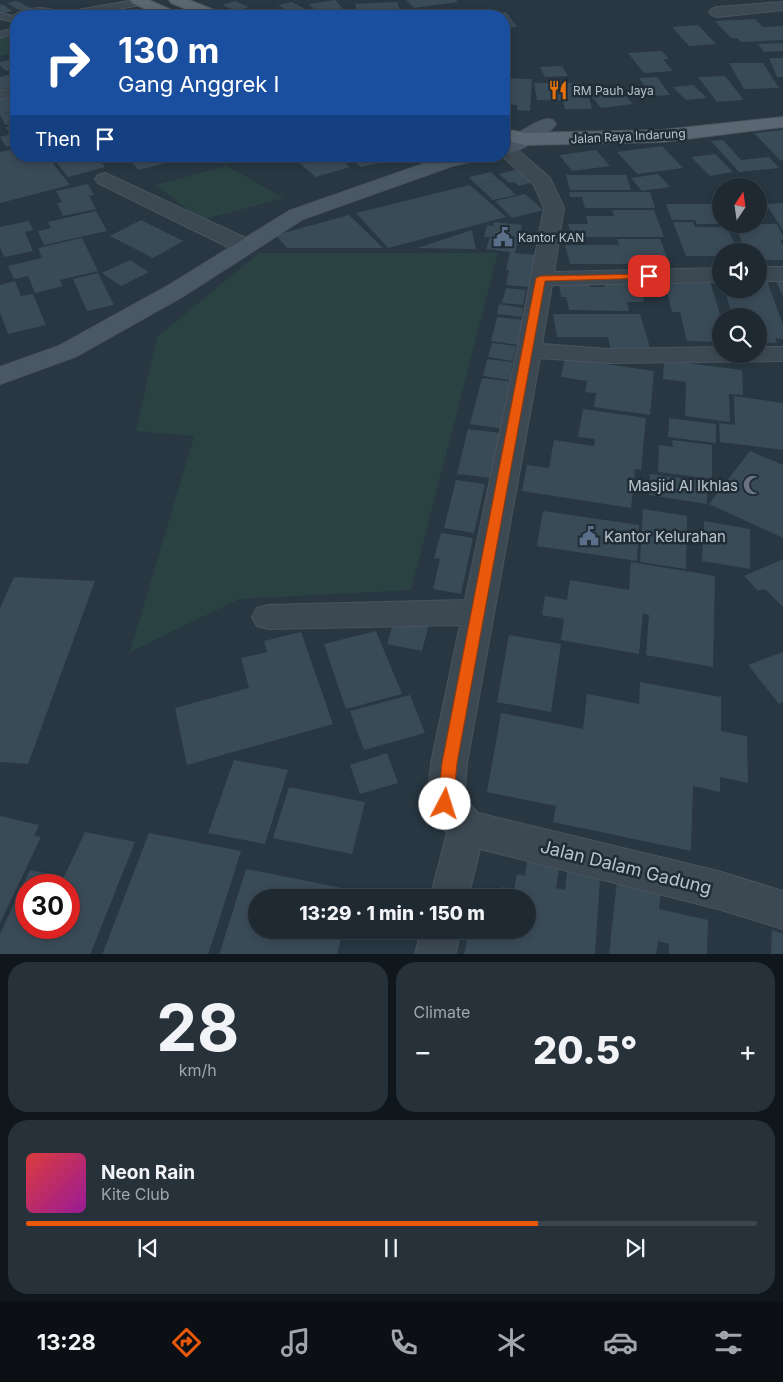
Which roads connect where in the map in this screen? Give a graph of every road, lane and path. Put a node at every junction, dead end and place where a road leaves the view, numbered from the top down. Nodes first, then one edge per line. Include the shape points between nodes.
1 (176, 0) edge
2 (139, 1) edge
3 (68, 3) dead end
4 (192, 6) junction
5 (780, 9) edge
6 (60, 10) edge
7 (85, 10) edge
8 (160, 10) edge
9 (183, 10) edge
10 (202, 10) edge
11 (717, 12) dead end
12 (10, 27) edge
13 (0, 35) edge
14 (783, 107) edge
15 (672, 118) dead end
16 (644, 119) dead end
17 (783, 122) edge
18 (512, 133) edge
19 (438, 162) edge
20 (105, 179) dead end
21 (244, 246) junction
22 (767, 274) edge
23 (783, 274) edge
24 (712, 275) edge
25 (541, 278) junction
26 (529, 350) junction
27 (783, 354) edge
28 (0, 376) edge
29 (478, 612) junction
30 (268, 617) dead end
31 (467, 828) junction
32 (451, 889) edge
33 (783, 910) edge
34 (439, 939) edge
35 (435, 954) edge

1 - 4 main road
2 - 7 lane
2 - 8 main road
3 - 6 lane
4 - 9 main road
4 - 10 main road
5 - 11 street
12 - 13 lane
14 - 15 main road, Jalan Raya Indarung
16 - 18 main road, Jalan Raya Indarung via 548,124
17 - 18 main road, Jalan Raya Indarung via 662,136
18 - 25 street via 543,182 554,208
19 - 21 main road via 296,215
20 - 21 street
21 - 28 main road via 174,292 68,350
22 - 23 street
24 - 25 street
25 - 26 street
26 - 27 street via 608,356
26 - 29 street
29 - 30 street
29 - 31 street via 449,763 445,804
31 - 32 street
31 - 33 street, Jalan Dalam Gadung via 718,890
34 - 35 street

